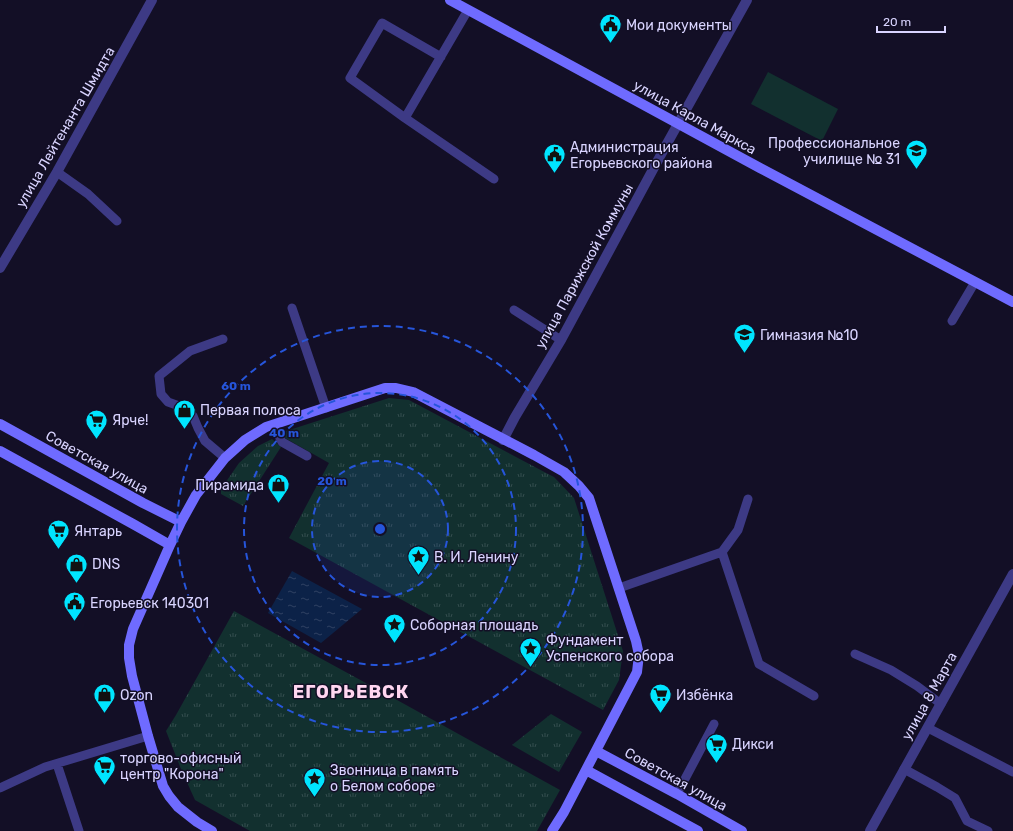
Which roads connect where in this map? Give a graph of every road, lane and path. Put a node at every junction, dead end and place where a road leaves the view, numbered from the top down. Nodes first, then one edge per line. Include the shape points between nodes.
1 (152, 0) edge
2 (450, 0) edge
3 (747, 0) edge
4 (468, 10) junction
5 (441, 57) junction
6 (405, 118) junction
7 (678, 123) junction
8 (57, 172) junction
9 (494, 179) dead end
10 (117, 221) dead end
11 (0, 268) edge
12 (975, 282) junction
13 (1013, 302) edge
14 (292, 308) dead end
15 (514, 310) dead end
16 (952, 321) dead end
17 (223, 339) dead end
18 (561, 340) junction
19 (326, 408) junction
20 (0, 424) edge
21 (273, 425) junction
22 (503, 440) junction
23 (1, 455) edge
24 (308, 456) dead end
25 (225, 458) junction
26 (748, 499) dead end
27 (181, 522) junction
28 (170, 545) junction
29 (722, 552) junction
30 (1013, 574) edge
31 (619, 588) junction
32 (855, 654) dead end
33 (814, 696) dead end
34 (941, 704) junction
35 (714, 724) dead end
36 (928, 728) junction
37 (148, 736) junction
38 (596, 751) junction
39 (57, 764) junction
40 (904, 769) junction
41 (586, 770) junction
42 (1013, 772) edge
43 (0, 788) edge
44 (677, 794) junction
45 (694, 830) edge
46 (79, 831) edge
47 (212, 831) edge
48 (552, 831) edge
49 (742, 831) edge
50 (870, 831) edge
51 (988, 831) edge

1 - 8 street, улица Лейтенанта Шмидта
2 - 4 main road, улица Карла Маркса
3 - 7 street, улица Парижской Коммуны
4 - 5 lane
4 - 7 main road, улица Карла Маркса
5 - 6 lane
5 - 6 lane via 382,23 350,78
6 - 9 lane
7 - 12 main road, улица Карла Маркса
7 - 18 street, улица Парижской Коммуны
8 - 10 lane via 88,194
8 - 11 street, улица Лейтенанта Шмидта
12 - 13 main road, улица Карла Маркса
12 - 16 lane
14 - 19 lane
15 - 18 lane
17 - 25 lane via 190,351 159,376 161,394 168,402 182,407 193,416 205,440
18 - 22 street, улица Парижской Коммуны
19 - 21 main road
19 - 22 main road via 385,388 396,388 413,392
20 - 27 main road, Советская улица
21 - 24 lane via 282,442
21 - 25 main road via 245,440
22 - 31 main road via 564,472 589,498
23 - 28 main road
25 - 27 main road via 196,495
26 - 29 lane via 738,530
27 - 28 main road
28 - 37 main road via 133,629 129,645 132,676
29 - 31 lane
29 - 33 lane via 759,664
30 - 34 street, улица 8 Марта
31 - 38 main road via 639,655 637,672
32 - 34 lane via 891,670
34 - 36 street, улица 8 Марта
35 - 44 lane
36 - 40 street, улица 8 Марта
36 - 42 lane
37 - 39 lane
37 - 47 main road via 163,786 169,796 178,807
38 - 41 main road
38 - 44 main road, Советская улица
39 - 43 lane
39 - 46 lane
40 - 50 street, улица 8 Марта
40 - 51 lane via 955,798 967,820
41 - 45 main road
41 - 48 main road
44 - 49 main road, Советская улица

